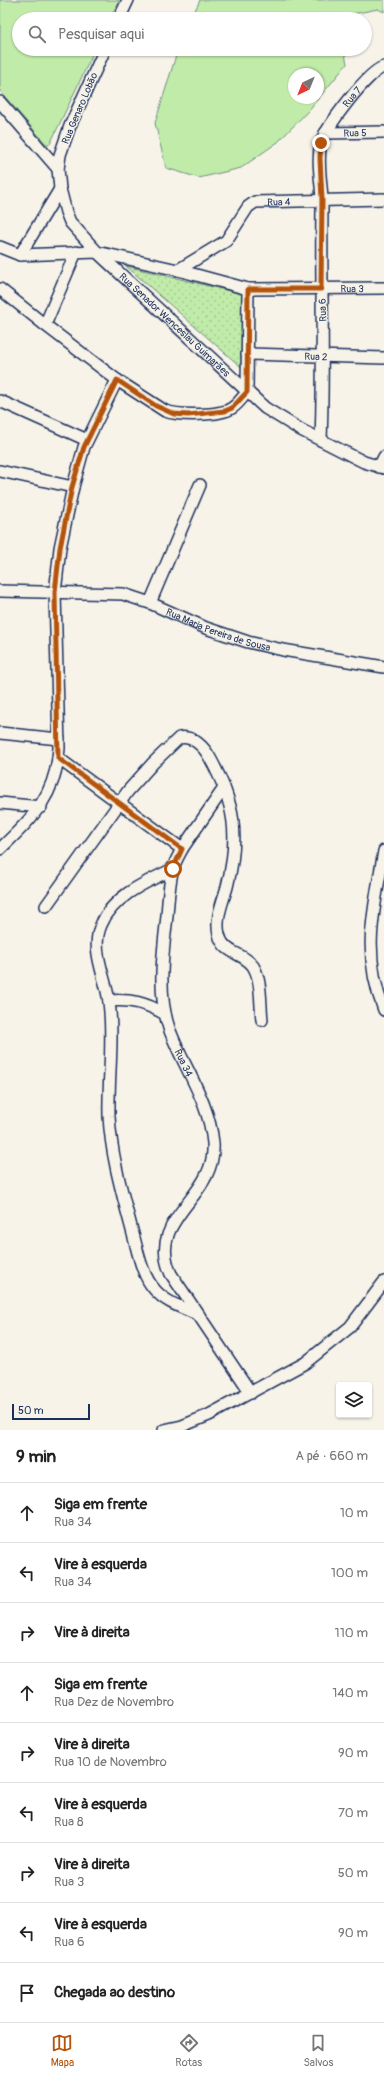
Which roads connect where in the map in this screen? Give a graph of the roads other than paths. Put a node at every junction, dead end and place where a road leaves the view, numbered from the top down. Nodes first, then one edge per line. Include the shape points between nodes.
1 (128, 0) edge
2 (122, 12) edge
3 (102, 56) edge
4 (384, 67) edge
5 (0, 102) edge
6 (384, 132) edge
7 (325, 133) junction
8 (58, 170) junction
9 (60, 189) junction
10 (384, 199) edge
11 (322, 200) junction
12 (0, 247) edge
13 (76, 252) junction
14 (97, 252) junction
15 (20, 255) junction
16 (178, 270) junction
17 (384, 288) edge
18 (0, 289) edge
19 (248, 289) junction
20 (321, 289) junction
21 (45, 326) junction
22 (247, 354) junction
23 (324, 358) junction
24 (384, 358) edge
25 (117, 380) junction
26 (247, 392) junction
27 (0, 401) edge
28 (87, 440) junction
29 (321, 440) junction
30 (382, 464) edge
31 (0, 471) edge
32 (200, 485) dead end
33 (72, 487) junction
34 (0, 591) edge
35 (55, 592) junction
36 (150, 603) junction
37 (384, 667) edge
38 (0, 733) edge
39 (59, 739) junction
40 (58, 758) junction
41 (224, 788) junction
42 (0, 803) edge
43 (119, 804) junction
44 (41, 807) junction
45 (0, 849) edge
46 (182, 849) junction
47 (384, 851) edge
48 (173, 869) junction
49 (46, 906) dead end
50 (109, 1001) junction
51 (384, 1010) edge
52 (165, 1014) junction
53 (262, 1020) dead end
54 (384, 1282) edge
55 (201, 1316) junction
56 (251, 1393) junction
57 (164, 1430) edge

1 - 2 street
3 - 8 street, Rua Genaro Lobão via 70,126
4 - 7 street, Rua 7 via 368,77
5 - 8 street
6 - 7 street, Rua 5
7 - 11 street, Rua 6 via 320,158
8 - 9 street, Rua Senador Wenceslau Guimarães
9 - 14 street, Rua Senador Wenceslau Guimarães via 70,222
9 - 15 street
10 - 11 street, Rua 4
11 - 16 street, Rua 4 via 255,202 248,207 226,241
11 - 20 street, Rua 6
12 - 15 street
13 - 14 street
13 - 15 street
13 - 21 street
14 - 16 street, Rua 3
14 - 26 street, Rua Senador Wenceslau Guimarães
16 - 19 street, Rua 3
17 - 20 street, Rua 3
18 - 21 street
19 - 20 street, Rua 3
19 - 22 street
20 - 23 street, Rua 6
21 - 25 street
22 - 23 street, Rua 2
22 - 26 street
23 - 24 street, Rua 2
23 - 29 street, Rua 6
25 - 26 street via 156,406 174,414 188,415 228,410
25 - 28 street
26 - 29 street, Rua Senador Wenceslau Guimarães via 282,418
27 - 28 street
28 - 33 street
29 - 30 street, Rua Senador Wenceslau Guimarães via 353,456
31 - 33 street
32 - 36 street
33 - 35 street via 60,548
34 - 35 street, Rua Maria Pereira de Sousa
35 - 36 street, Rua Maria Pereira de Sousa via 112,593
35 - 39 street
36 - 37 street, Rua Maria Pereira de Sousa via 206,628 248,642
38 - 39 street
39 - 40 street
40 - 43 street
40 - 44 street via 53,782
41 - 43 street via 204,750 196,741 184,737 179,738 153,763
41 - 46 street, Rua 34
41 - 53 street via 232,812 235,834 230,877 217,928 228,951 245,959 257,974
42 - 44 street
43 - 46 street
43 - 49 street
44 - 45 street
46 - 48 street, Rua 34
47 - 51 street via 370,940 371,966
48 - 50 street via 122,898 112,906 101,924 98,932 98,958
48 - 52 street, Rua 34 via 163,954
50 - 52 street via 138,1001
50 - 55 street via 111,1138 140,1258 148,1282 161,1297
52 - 55 street, Rua 34 via 204,1105 212,1134 212,1158 207,1176 169,1230 165,1256 171,1274
54 - 56 street via 350,1327 331,1344 305,1363
55 - 56 street, Rua 34
56 - 57 street via 209,1415

